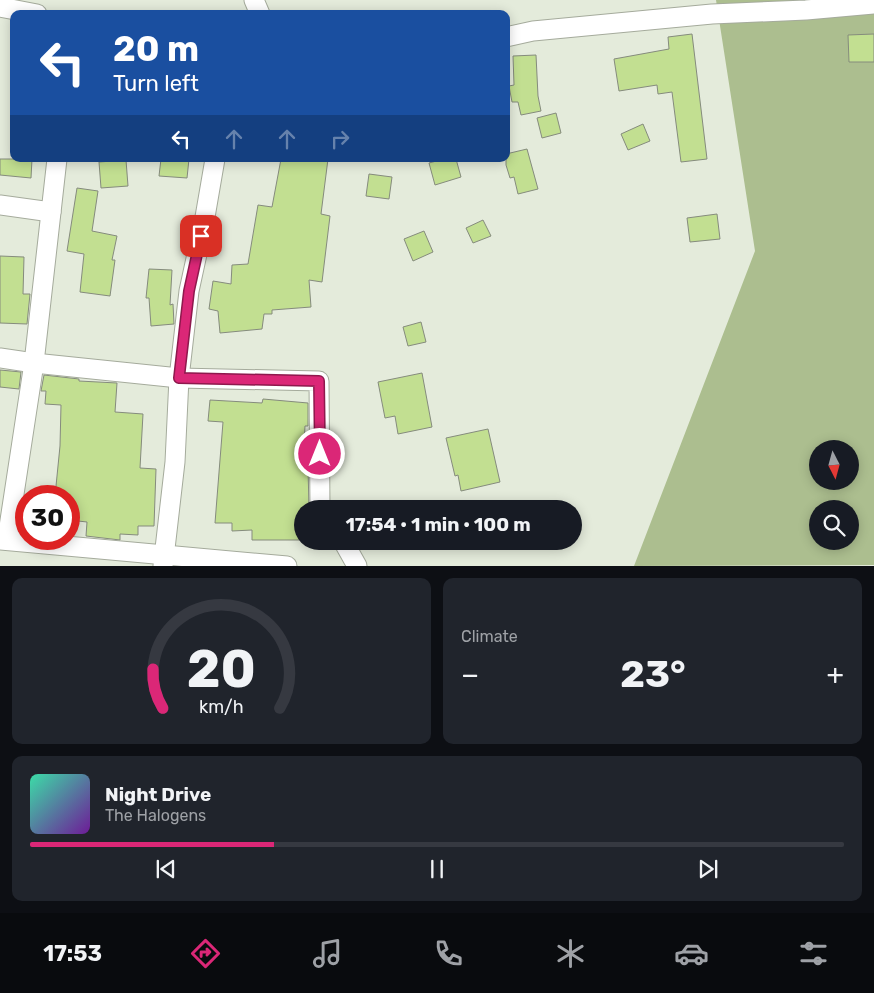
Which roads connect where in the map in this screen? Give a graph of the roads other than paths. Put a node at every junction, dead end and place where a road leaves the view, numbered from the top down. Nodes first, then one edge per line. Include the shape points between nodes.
1 (874, 4) edge
2 (0, 7) edge
3 (16, 10) edge
4 (510, 37) edge
5 (57, 162) edge
6 (214, 162) edge
7 (0, 205) edge
8 (51, 212) junction
9 (0, 358) edge
10 (34, 363) junction
11 (179, 378) junction
12 (320, 500) edge
13 (3, 540) edge
14 (348, 550) edge
15 (164, 560) edge
16 (287, 566) edge
17 (357, 566) edge

1 - 4 street via 712,14 533,31
2 - 3 street
5 - 8 street
6 - 11 street via 189,291
7 - 8 street
8 - 10 street
9 - 10 street
10 - 11 street
10 - 13 street
11 - 12 street via 319,381
11 - 15 street via 175,462
13 - 15 street
14 - 17 street
15 - 16 street

